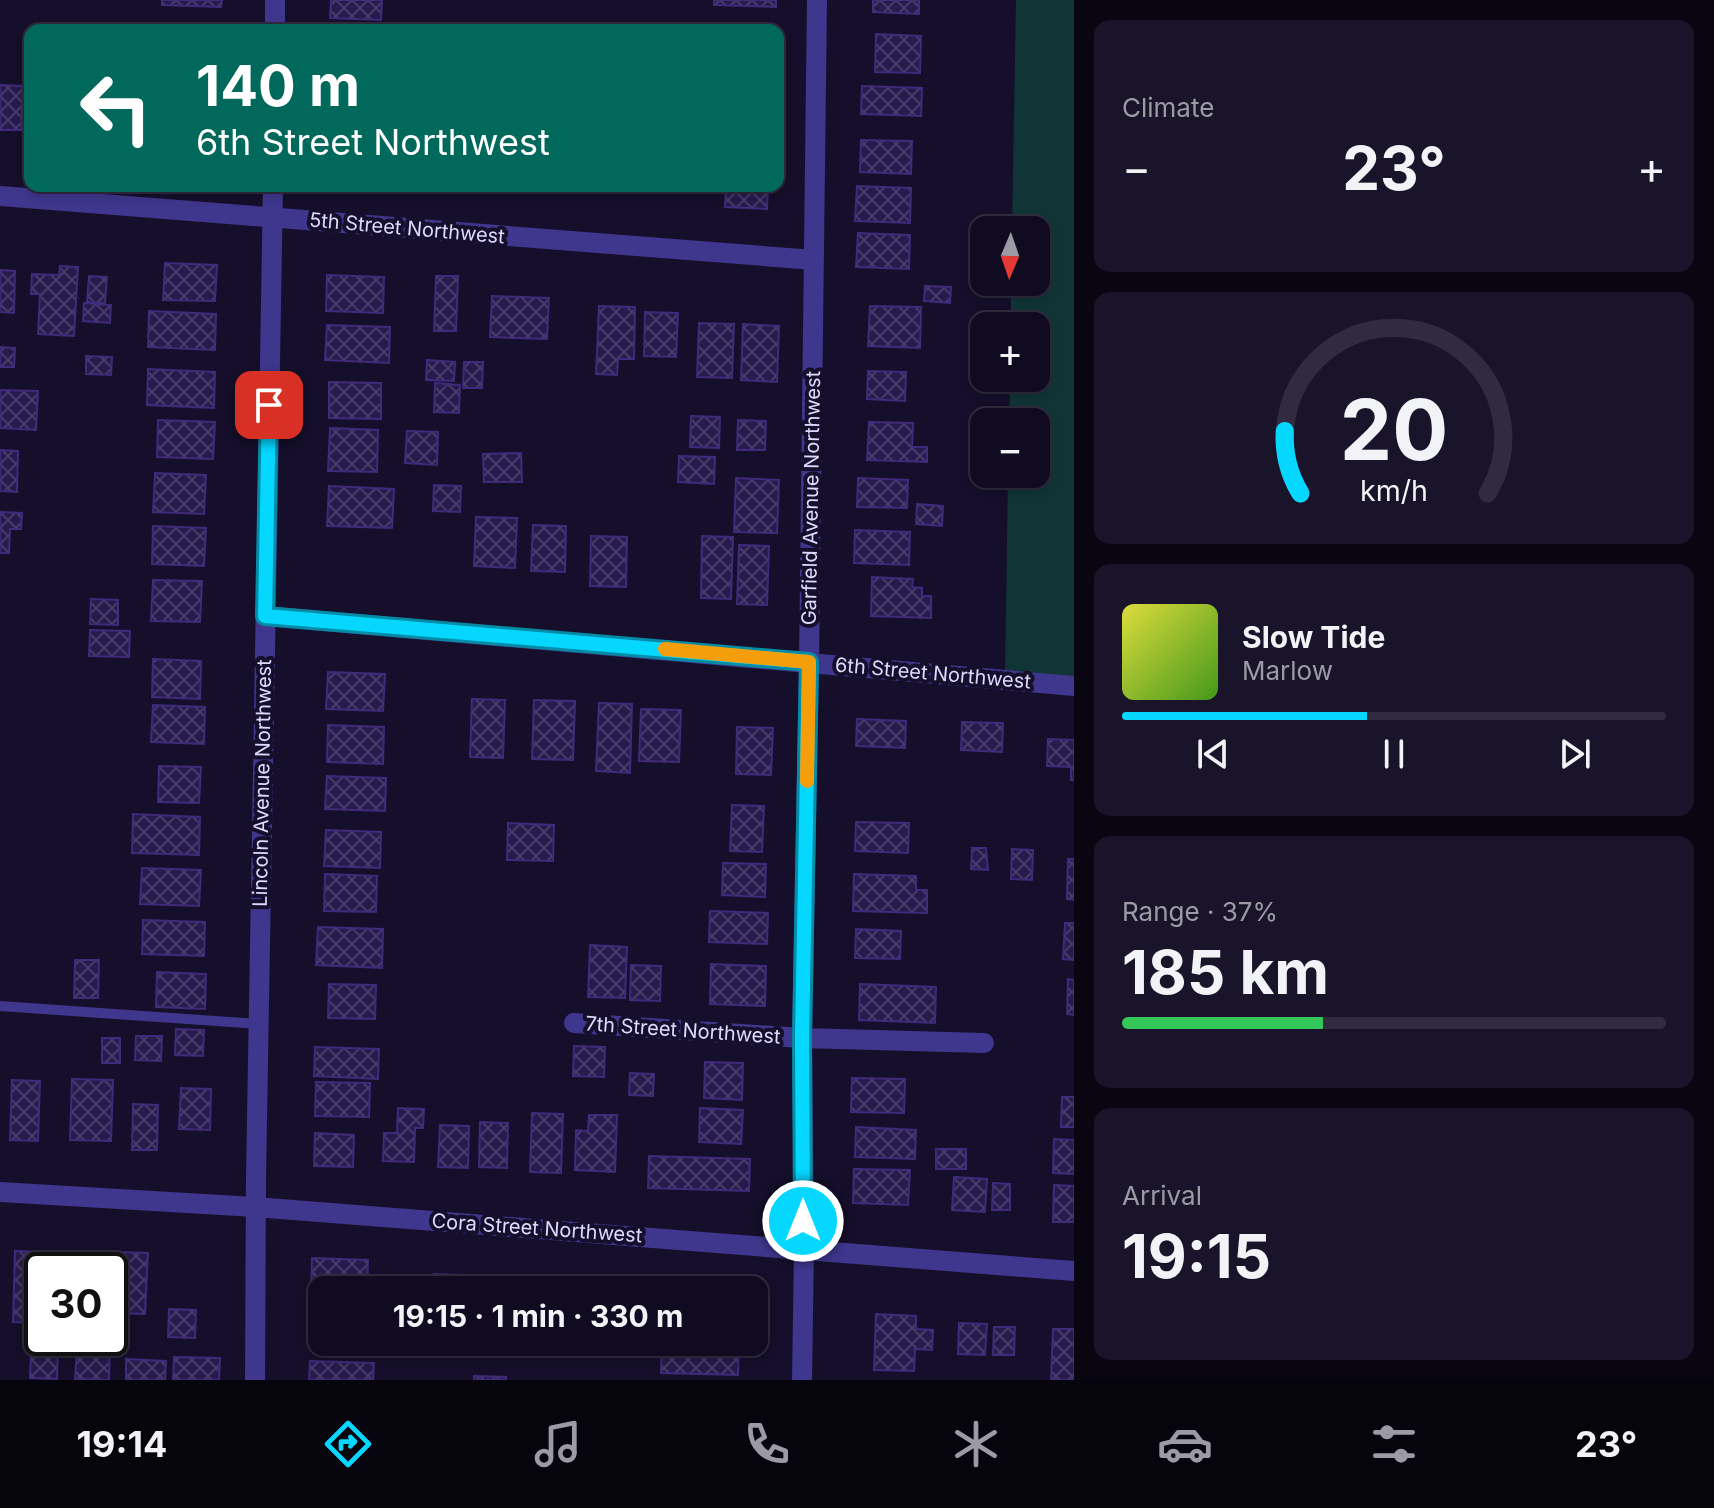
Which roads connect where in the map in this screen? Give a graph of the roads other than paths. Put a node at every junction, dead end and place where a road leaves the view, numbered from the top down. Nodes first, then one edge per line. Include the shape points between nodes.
1 (275, 0) edge
2 (817, 0) edge
3 (275, 24) edge
4 (273, 192) edge
5 (0, 196) edge
6 (273, 217) junction
7 (814, 260) junction
8 (265, 616) junction
9 (809, 662) junction
10 (1074, 686) edge
11 (0, 1006) edge
12 (574, 1023) dead end
13 (258, 1024) junction
14 (802, 1038) junction
15 (984, 1043) dead end
16 (0, 1192) edge
17 (255, 1207) junction
18 (804, 1248) junction
19 (1074, 1271) edge
20 (255, 1380) edge
21 (802, 1380) edge

1 - 3 street
2 - 7 street, Garfield Avenue Northwest
4 - 6 street, Lincoln Avenue Northwest
5 - 6 street, 5th Street Northwest
6 - 7 street, 5th Street Northwest
6 - 8 street, Lincoln Avenue Northwest
7 - 9 street, Garfield Avenue Northwest
8 - 9 street, 6th Street Northwest
8 - 13 street, Lincoln Avenue Northwest
9 - 10 street, 6th Street Northwest
9 - 14 street, Garfield Avenue Northwest
11 - 13 lane
12 - 14 street, 7th Street Northwest
13 - 17 street, Lincoln Avenue Northwest
14 - 15 street, 7th Street Northwest
14 - 18 street, Garfield Avenue Northwest
16 - 17 street, Cora Street Northwest
17 - 18 street, Cora Street Northwest
17 - 20 street, Lincoln Avenue Northwest
18 - 19 street, Cora Street Northwest
18 - 21 street, Garfield Avenue Northwest

